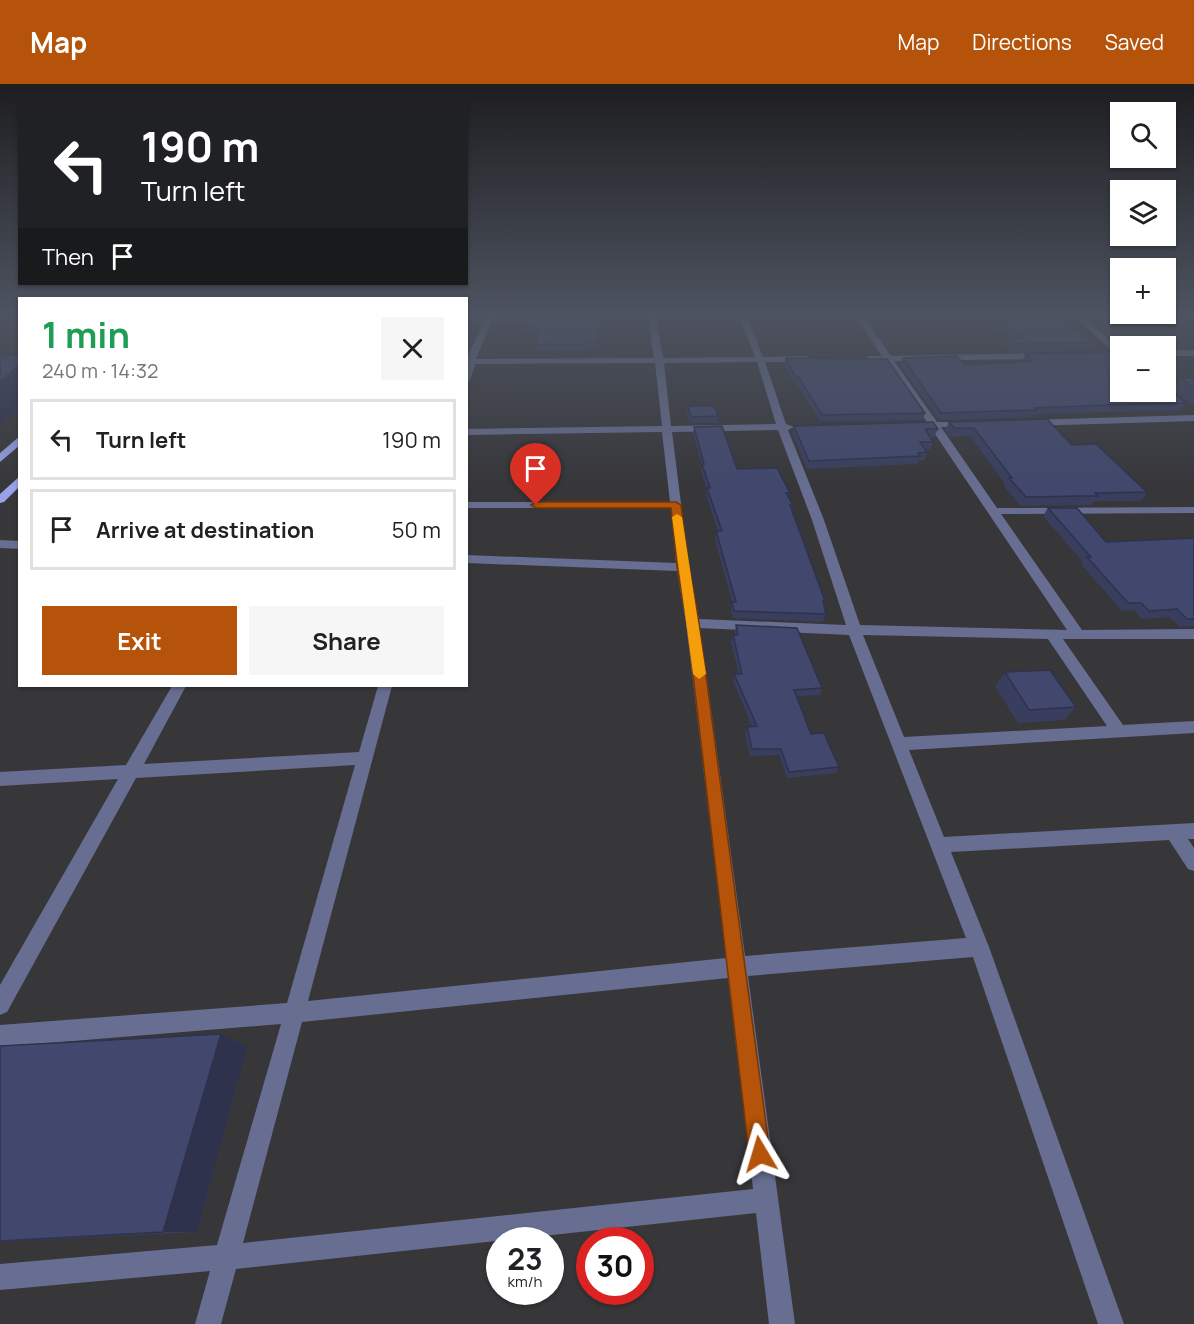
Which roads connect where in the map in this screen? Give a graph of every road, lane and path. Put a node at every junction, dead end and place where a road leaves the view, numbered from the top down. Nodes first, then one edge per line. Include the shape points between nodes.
1 (659, 371) edge
2 (764, 371) edge
3 (899, 371) edge
4 (1194, 418) edge
5 (1018, 423) edge
6 (971, 424) edge
7 (900, 425) edge
8 (936, 425) junction
9 (805, 426) edge
10 (782, 427) junction
11 (666, 428) junction
12 (468, 432) edge
13 (18, 440) edge
14 (0, 459) edge
15 (18, 480) edge
16 (0, 500) edge
17 (468, 505) edge
18 (676, 505) junction
19 (1194, 510) edge
20 (995, 511) junction
21 (0, 544) edge
22 (18, 544) edge
23 (468, 559) edge
24 (683, 567) junction
25 (693, 623) junction
26 (855, 632) junction
27 (1194, 634) edge
28 (1053, 636) junction
29 (1079, 636) junction
30 (178, 687) edge
31 (385, 687) edge
32 (1194, 727) edge
33 (1119, 731) junction
34 (899, 744) junction
35 (364, 758) junction
36 (131, 772) junction
37 (0, 778) edge
38 (1173, 831) junction
39 (1194, 831) edge
40 (938, 845) junction
41 (1194, 863) edge
42 (979, 947) junction
43 (736, 967) junction
44 (0, 1005) edge
45 (293, 1013) junction
46 (0, 1036) edge
47 (766, 1200) junction
48 (226, 1257) junction
49 (0, 1277) edge
50 (208, 1324) edge
51 (782, 1324) edge
52 (1111, 1324) edge

1 - 11 street
2 - 10 street
3 - 8 street
4 - 5 street
6 - 8 street
7 - 8 street
8 - 20 street
9 - 10 street
10 - 11 street
10 - 26 street
11 - 12 street
11 - 18 street
13 - 14 main road
15 - 16 main road
17 - 18 street
18 - 24 street
19 - 20 street
20 - 29 street
21 - 22 street
23 - 24 street
24 - 25 street
25 - 26 street
25 - 43 street
26 - 28 street
26 - 34 street
27 - 29 street
28 - 29 street
28 - 33 street
30 - 36 street
31 - 35 street
32 - 33 street
33 - 34 street
34 - 40 street
35 - 36 street
35 - 45 street
36 - 37 street
36 - 44 street
38 - 39 street
38 - 40 street
38 - 41 street
40 - 42 street
42 - 43 street
42 - 52 street
43 - 45 street
43 - 47 street
45 - 46 street
45 - 48 street
47 - 48 street
47 - 51 street
48 - 49 street
48 - 50 street

